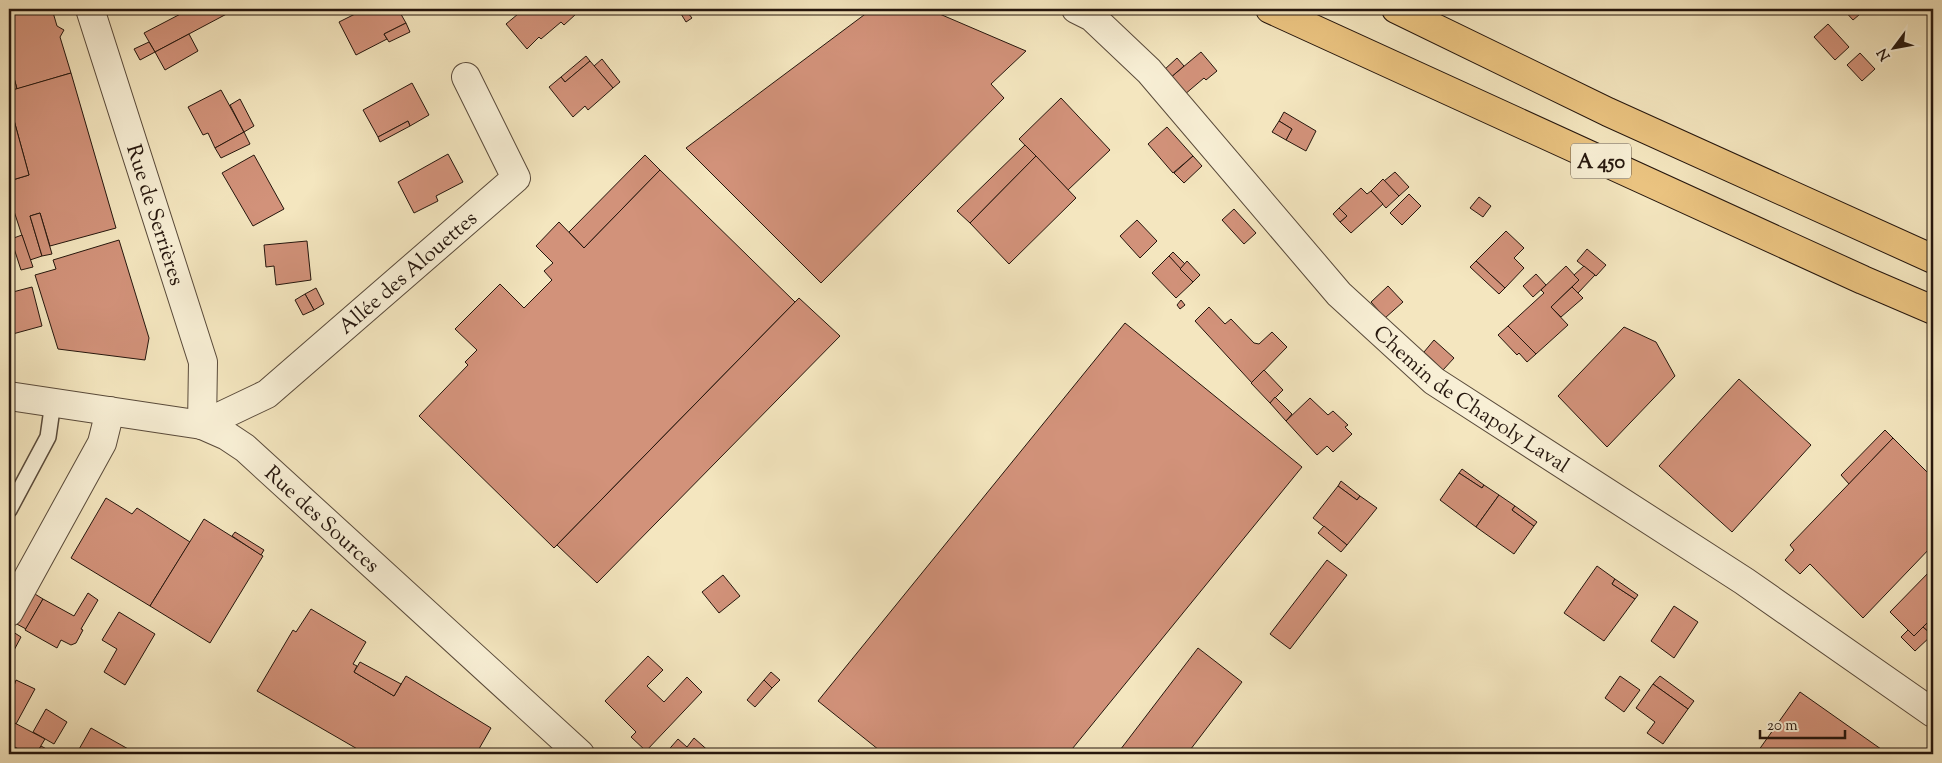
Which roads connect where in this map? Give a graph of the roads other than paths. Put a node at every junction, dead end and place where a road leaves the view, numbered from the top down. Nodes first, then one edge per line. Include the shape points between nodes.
1 (90, 9) edge
2 (1076, 9) edge
3 (1270, 9) edge
4 (1396, 9) edge
5 (466, 77) dead end
6 (1933, 259) edge
7 (1933, 310) edge
8 (9, 396) edge
9 (53, 402) junction
10 (110, 411) junction
11 (202, 425) junction
12 (9, 510) edge
13 (9, 612) edge
14 (1933, 713) edge
15 (580, 754) edge

1 - 11 street, Rue de Serrières via 203,362
2 - 14 street, Chemin de Chapoly Laval via 1092,17 1149,71 1339,294 1434,381 1744,581
3 - 7 highway, A 450
4 - 6 highway, A 450 via 1608,112
5 - 11 street, Allée des Alouettes via 516,178 267,394
8 - 9 street, Rue des Sources
9 - 10 street, Rue des Sources
9 - 12 lane via 48,437
10 - 11 street, Rue des Sources
10 - 13 street via 102,443
11 - 15 street, Rue des Sources via 244,448

